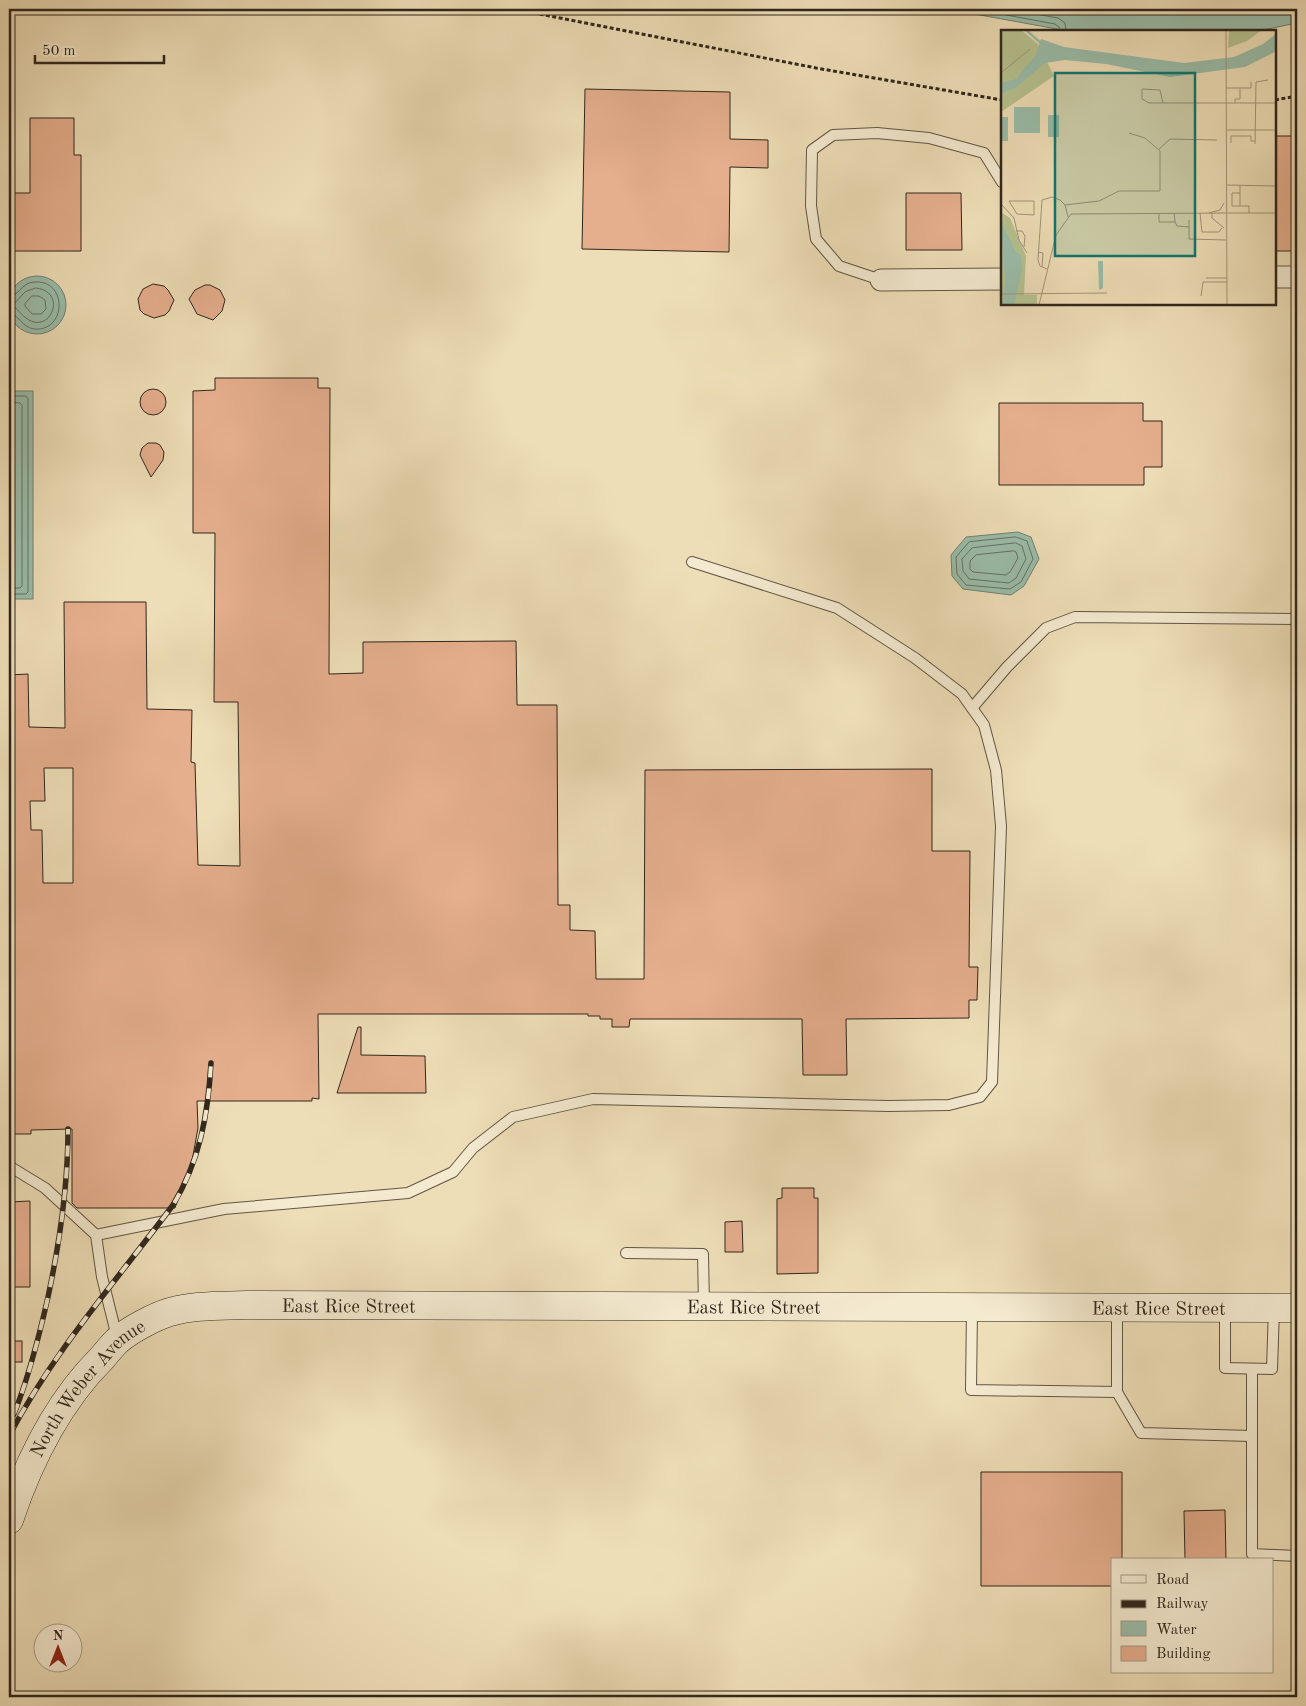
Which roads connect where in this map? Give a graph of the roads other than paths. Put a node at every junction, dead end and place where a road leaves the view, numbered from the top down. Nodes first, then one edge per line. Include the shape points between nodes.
1 (1001, 180) edge
2 (1276, 277) edge
3 (1297, 277) edge
4 (1001, 279) edge
5 (881, 280) joint
6 (692, 562) dead end
7 (1297, 619) edge
8 (972, 708) junction
9 (9, 1166) edge
10 (96, 1236) junction
11 (626, 1253) dead end
12 (210, 1306) joint
13 (704, 1307) junction
14 (972, 1308) junction
15 (1117, 1308) junction
16 (1224, 1308) junction
17 (1286, 1308) edge
18 (118, 1340) junction
19 (1252, 1369) junction
20 (1117, 1392) junction
21 (1252, 1436) junction
22 (9, 1520) edge
23 (1297, 1556) edge

1 - 5 lane via 984,153 929,138 832,135 812,150 811,206 816,240 839,266
2 - 3 street
4 - 5 street
6 - 8 lane via 837,608 915,658 962,694
7 - 8 lane via 1075,617 1046,628
8 - 10 lane via 984,725 996,770 1001,826 992,1082 980,1097 949,1106 593,1099 513,1117 473,1148 453,1172 408,1193 224,1210
9 - 10 lane via 45,1188
10 - 18 lane via 102,1277
11 - 13 lane via 703,1254
12 - 13 street, East Rice Street
12 - 18 street, North Weber Avenue via 169,1312 149,1320
13 - 14 street, East Rice Street
14 - 15 street, East Rice Street
14 - 20 lane via 971,1390
15 - 16 street, East Rice Street
15 - 20 lane
16 - 17 street, East Rice Street
16 - 19 lane via 1224,1368
17 - 19 lane via 1272,1369
18 - 22 street, North Weber Avenue via 81,1380 49,1427 23,1480
19 - 21 lane
20 - 21 lane via 1141,1433
21 - 23 lane via 1252,1554

